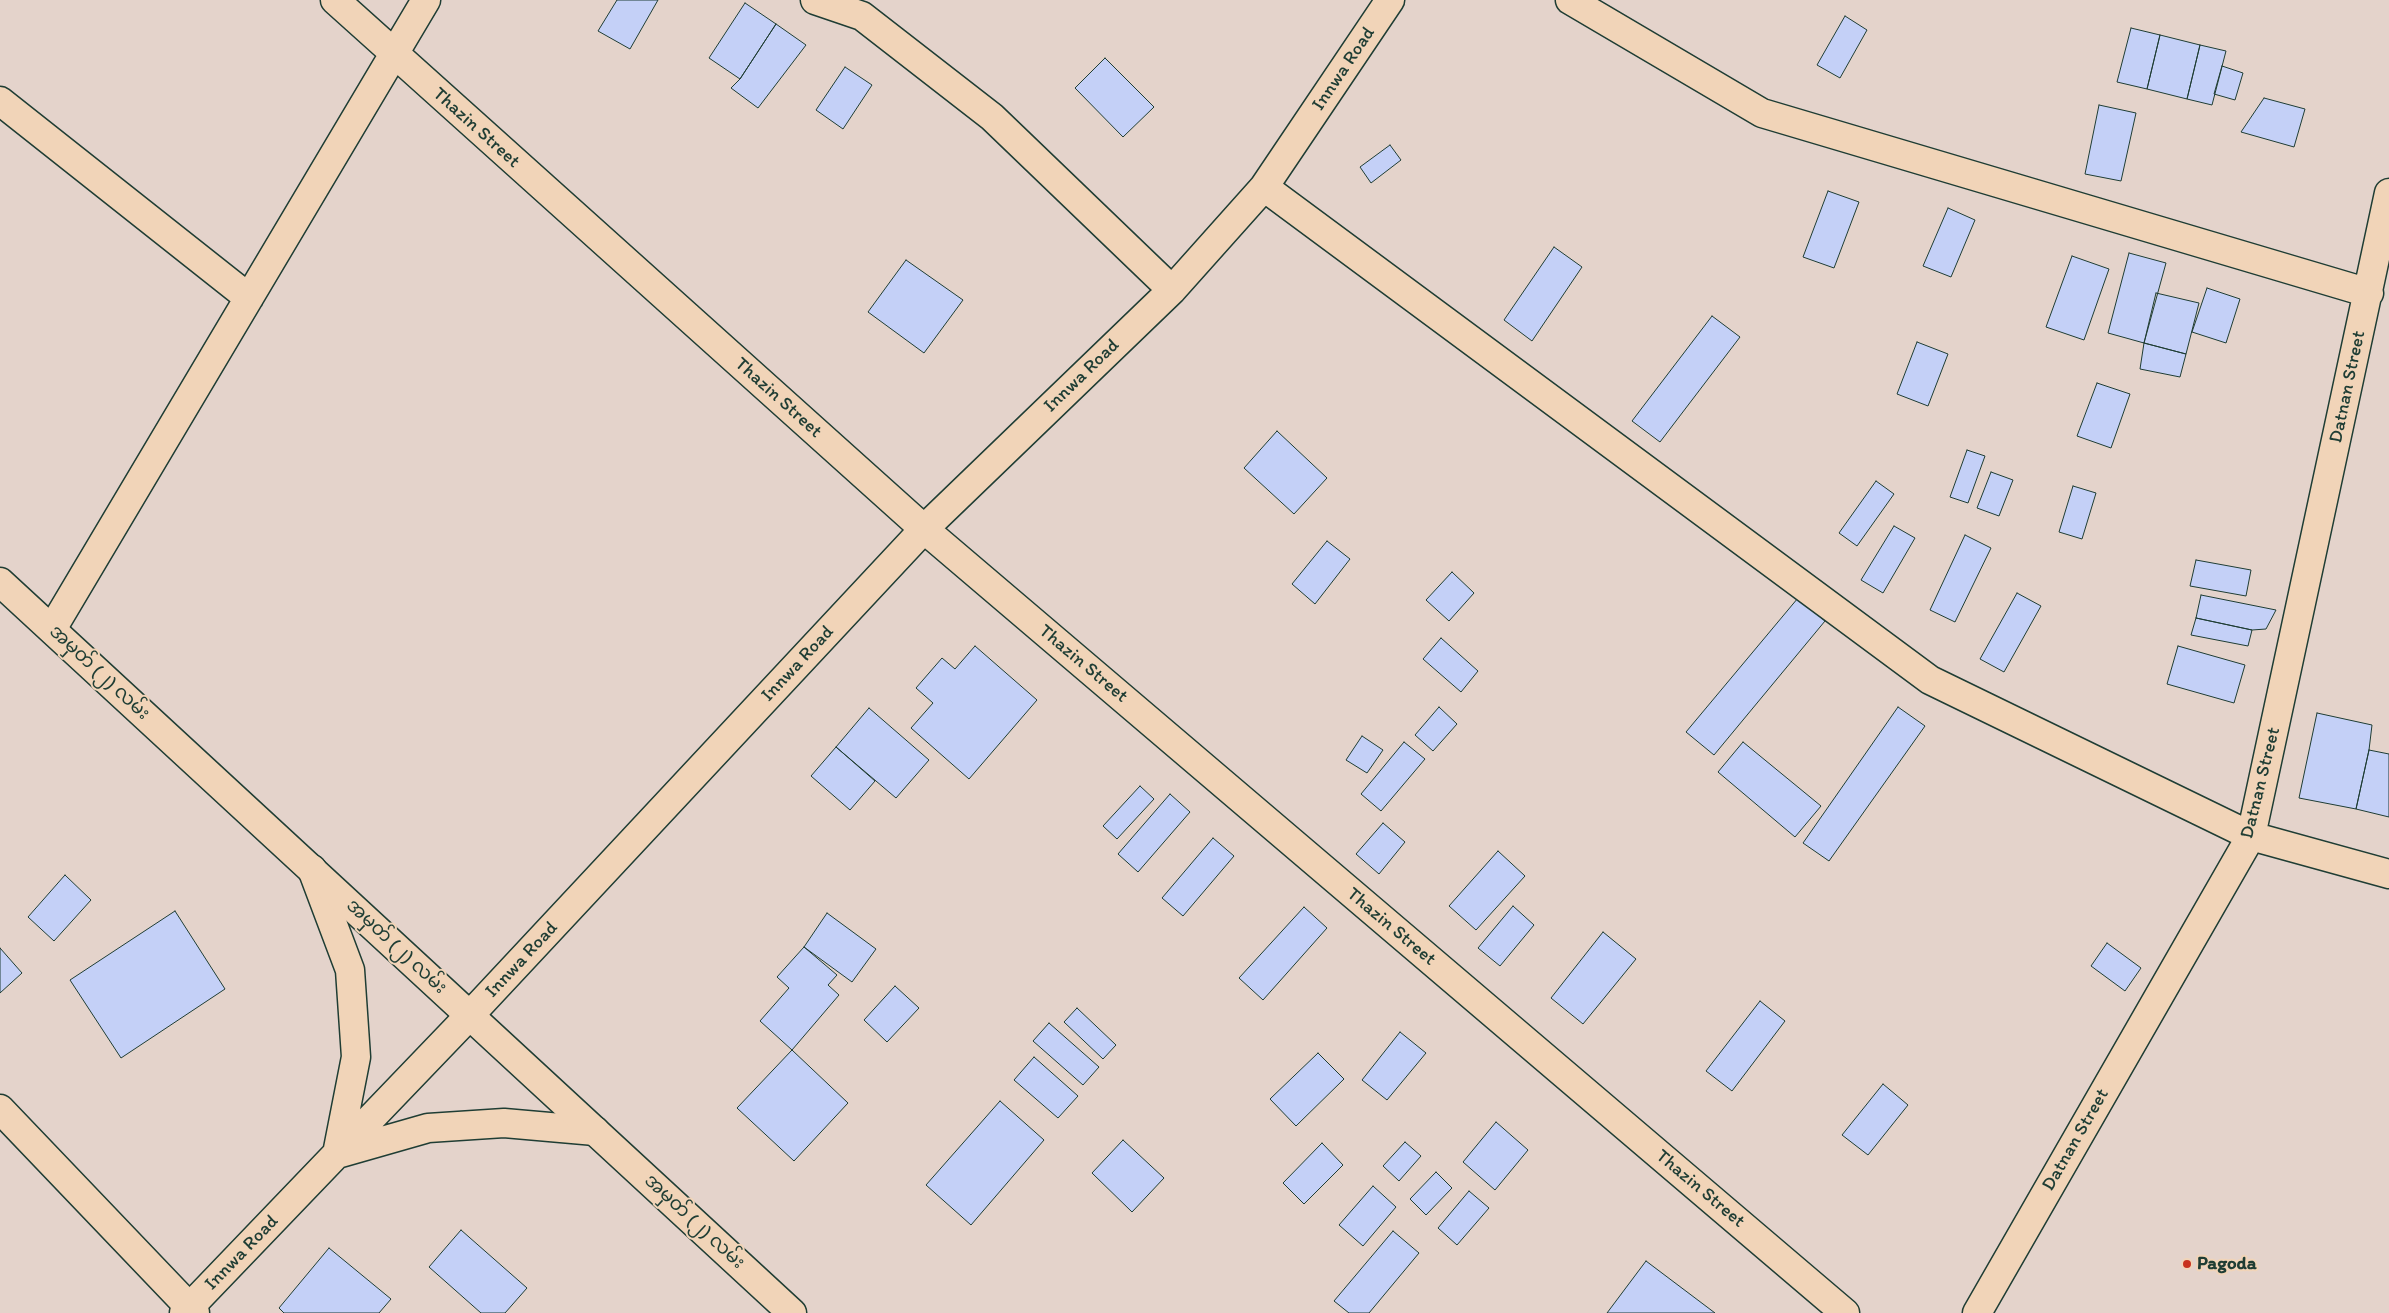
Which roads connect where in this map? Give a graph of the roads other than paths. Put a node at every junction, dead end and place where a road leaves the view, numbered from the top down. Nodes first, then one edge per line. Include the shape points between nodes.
1 (335, 0) edge
2 (426, 0) edge
3 (815, 0) edge
4 (1390, 0) edge
5 (1570, 0) edge
6 (394, 54) junction
7 (0, 101) edge
8 (1264, 187) junction
9 (2389, 192) edge
10 (2382, 266) edge
11 (1172, 290) junction
12 (2369, 293) junction
13 (249, 298) junction
14 (924, 529) junction
15 (0, 582) edge
16 (52, 629) junction
17 (2252, 836) junction
18 (312, 869) junction
19 (2389, 874) edge
20 (470, 1015) junction
21 (0, 1109) edge
22 (595, 1131) junction
23 (338, 1154) junction
24 (189, 1311) edge
25 (792, 1313) edge
26 (1845, 1313) edge
27 (1977, 1313) edge

1 - 6 street, Thazin Street
2 - 6 street
3 - 11 street via 862,16 992,117
4 - 8 street, Innwa Road
5 - 12 street via 1762,114
6 - 13 street
6 - 14 street, Thazin Street
7 - 13 street
8 - 11 street, Innwa Road
8 - 17 street via 1930,680
9 - 10 street, Datnan Street
10 - 12 street, Datnan Street
11 - 14 street, Innwa Road
12 - 17 street, Datnan Street
13 - 16 street
14 - 20 street, Innwa Road
14 - 26 street, Thazin Street
15 - 16 street, အမှတ် (၂) လမ်း
16 - 18 street, အမှတ် (၂) လမ်း
17 - 19 street
17 - 27 street, Datnan Street
18 - 20 street, အမှတ် (၂) လမ်း
18 - 23 street via 350,970 356,1057
20 - 22 street, အမှတ် (၂) လမ်း
20 - 23 street, Innwa Road
21 - 24 street
22 - 23 street via 504,1123 428,1128
22 - 25 street, အမှတ် (၂) လမ်း
23 - 24 street, Innwa Road

